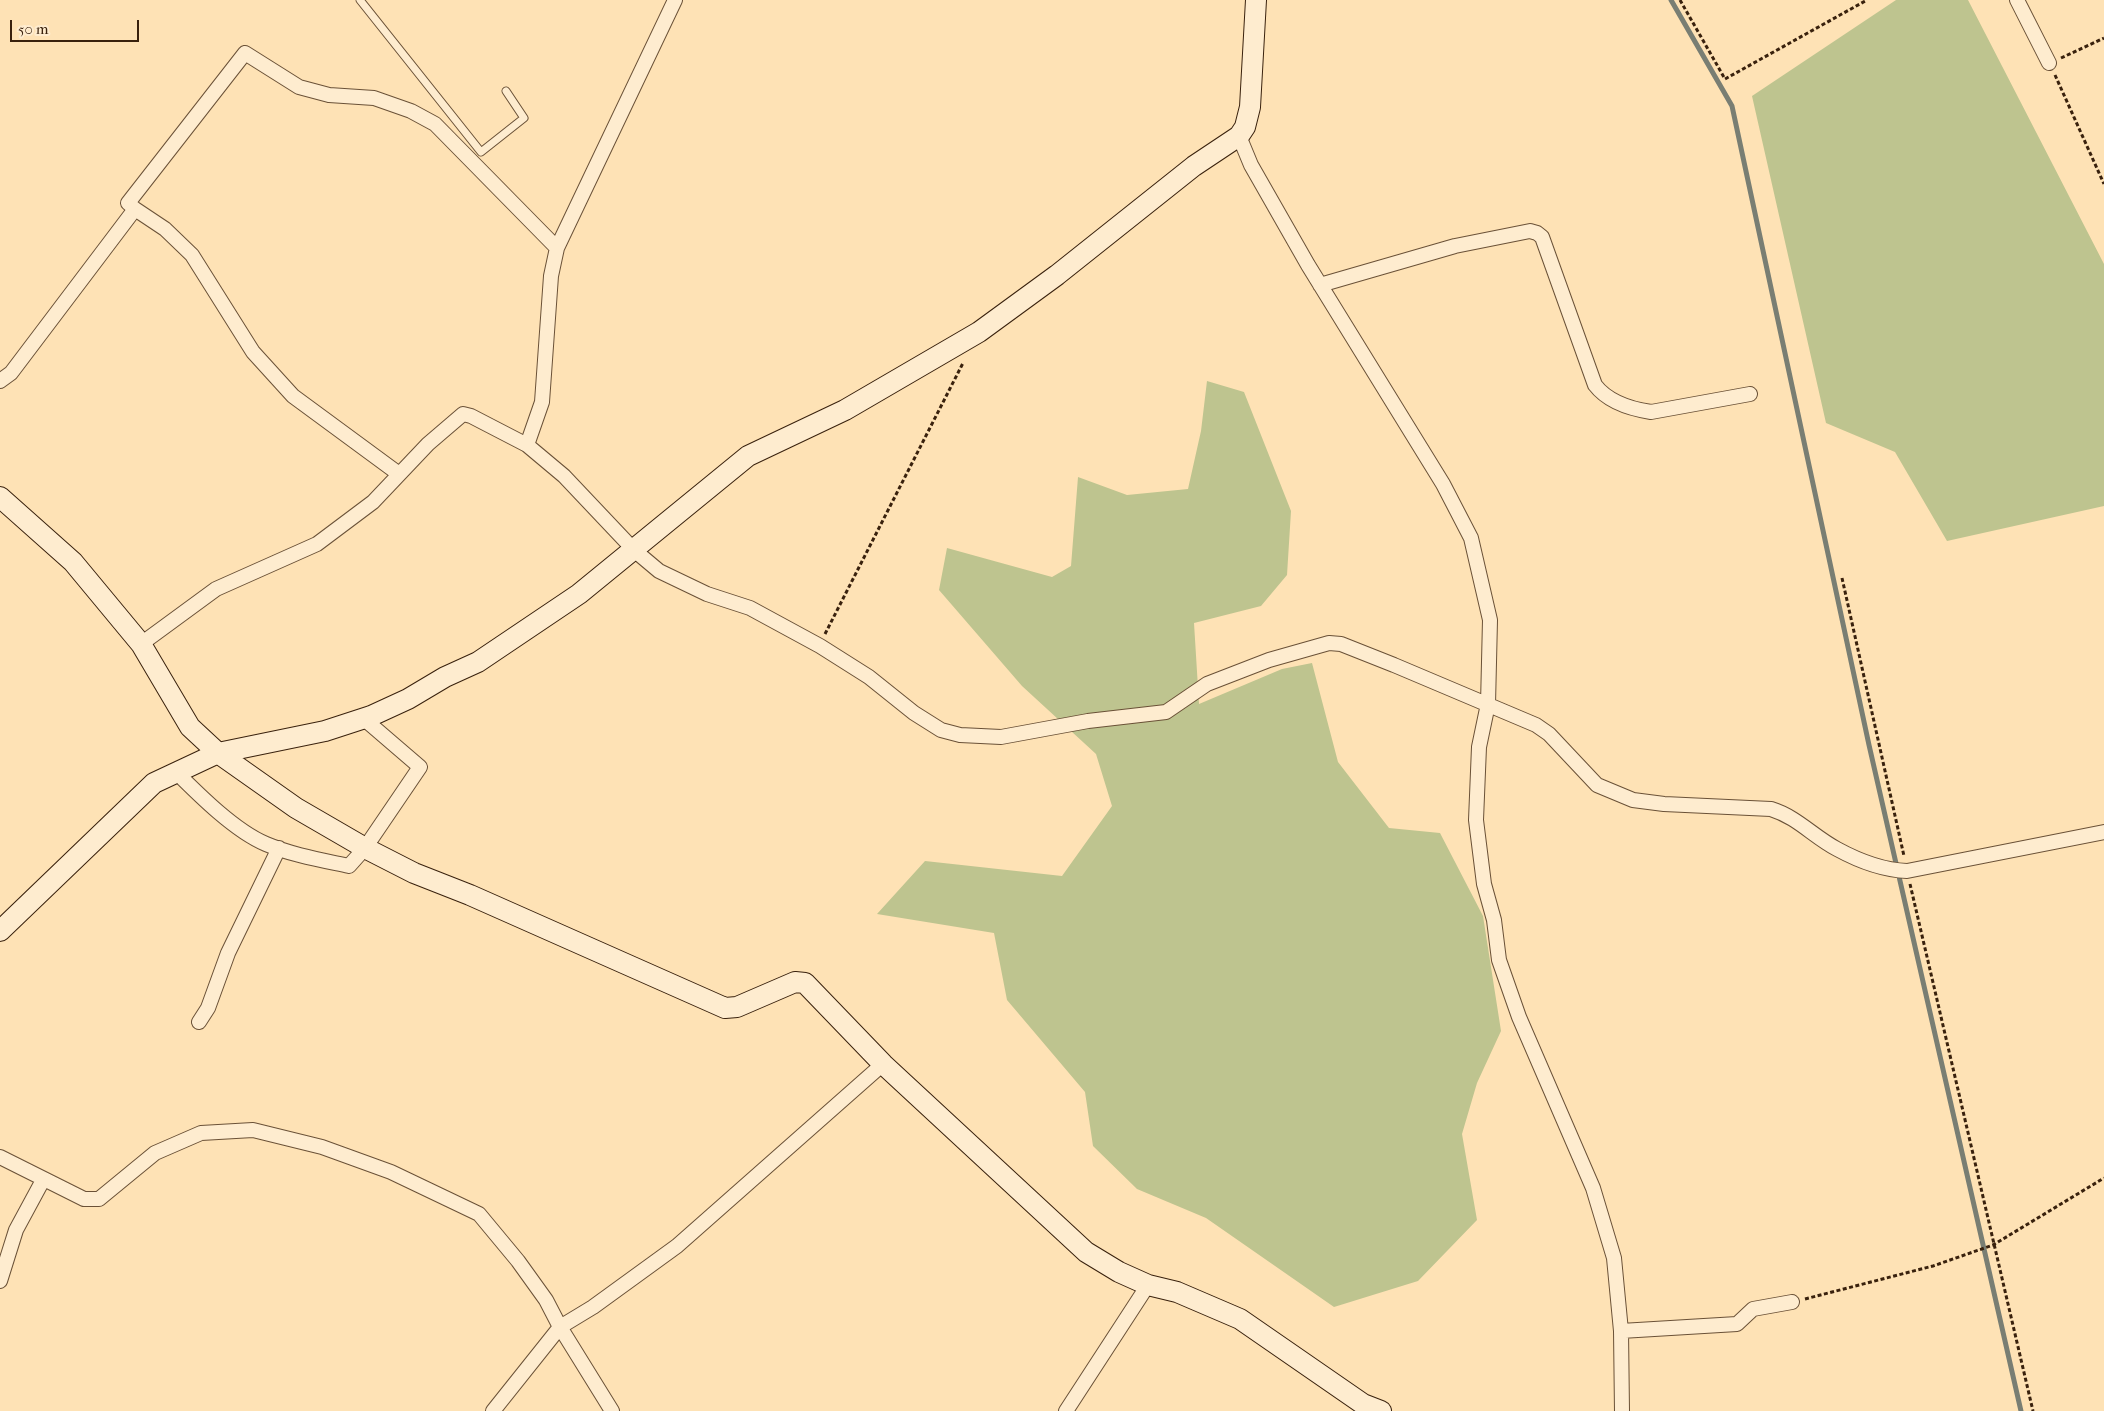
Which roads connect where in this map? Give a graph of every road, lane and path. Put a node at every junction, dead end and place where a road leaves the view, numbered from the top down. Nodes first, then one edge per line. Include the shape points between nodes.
1 (360, 0) edge
2 (675, 0) edge
3 (1256, 0) edge
4 (1680, 0) edge
5 (1866, 0) edge
6 (2017, 0) edge
7 (2104, 38) edge
8 (2049, 63) junction
9 (506, 91) dead end
10 (1239, 136) junction
11 (2104, 184) edge
12 (136, 209) junction
13 (557, 248) junction
14 (1320, 285) junction
15 (966, 358) dead end
16 (0, 381) edge
17 (1750, 394) dead end
18 (527, 445) junction
19 (399, 474) junction
20 (0, 497) edge
21 (634, 550) junction
22 (1842, 578) dead end
23 (141, 644) junction
24 (820, 646) junction
25 (1488, 704) junction
26 (363, 718) junction
27 (218, 753) junction
28 (175, 771) junction
29 (2104, 832) edge
30 (279, 848) junction
31 (365, 848) junction
32 (1907, 871) junction
33 (0, 931) edge
34 (199, 1022) dead end
35 (883, 1064) junction
36 (0, 1158) edge
37 (2104, 1178) edge
38 (43, 1180) junction
39 (1993, 1245) junction
40 (0, 1281) edge
41 (1148, 1285) junction
42 (1792, 1302) joint
43 (560, 1327) junction
44 (1621, 1331) junction
45 (493, 1411) edge
46 (612, 1411) edge
47 (1066, 1411) edge
48 (1380, 1411) edge
49 (1622, 1411) edge
50 (2033, 1411) edge

1 - 9 lane via 481,152 524,118
2 - 13 street
3 - 10 street via 1250,107
4 - 5 path via 1725,79
6 - 8 street
7 - 8 path
8 - 11 path
10 - 14 street via 1251,165
10 - 21 street via 1194,166 1057,275 979,332 845,410 748,456
12 - 13 street via 128,203 245,53 299,87 329,95 374,98 411,110 435,124
12 - 16 street via 11,373
12 - 19 street via 166,229 192,255 253,352 293,396
13 - 18 street via 550,276 542,402
14 - 17 street via 1455,246 1530,231 1542,238 1595,385 1602,394 1636,410 1651,412
14 - 25 street via 1443,484 1471,538 1490,620
15 - 24 path
18 - 19 street via 463,414
18 - 21 street via 564,476
19 - 23 street via 373,502 317,544 216,589
20 - 23 street via 73,562
21 - 24 street via 659,571 707,594 750,608
21 - 26 street via 552,614 478,662 408,699
22 - 32 path
23 - 27 street via 190,728
24 - 25 street via 869,677 914,713 941,730 960,735 1001,737 1166,712 1207,684 1269,660 1329,643 1342,644
25 - 32 street via 1543,730 1597,785 1633,800 1771,809 1788,814 1836,849 1886,870
25 - 44 street via 1479,748 1476,820 1484,884 1500,960 1519,1017 1593,1188 1614,1258
26 - 27 street via 325,730
26 - 31 street via 420,767
27 - 28 street
27 - 31 street via 296,808
28 - 30 street via 220,813 265,843
28 - 33 street via 154,783
29 - 32 street
30 - 31 street via 349,866
30 - 34 street via 228,952 212,1000
31 - 35 street via 414,873 725,1008 737,1007 795,982 805,983
32 - 39 path
35 - 41 street via 1086,1252
35 - 43 street via 677,1246
36 - 38 street
37 - 39 path
38 - 40 street via 16,1230
38 - 43 street via 84,1199 99,1199 155,1153 201,1133 253,1130 322,1147 391,1172 479,1214 530,1276
39 - 42 path via 1933,1266
39 - 50 path
41 - 47 street
41 - 48 street via 1177,1292 1240,1319 1364,1404
42 - 44 street via 1753,1309 1737,1324
43 - 45 street
43 - 46 street
44 - 49 street

